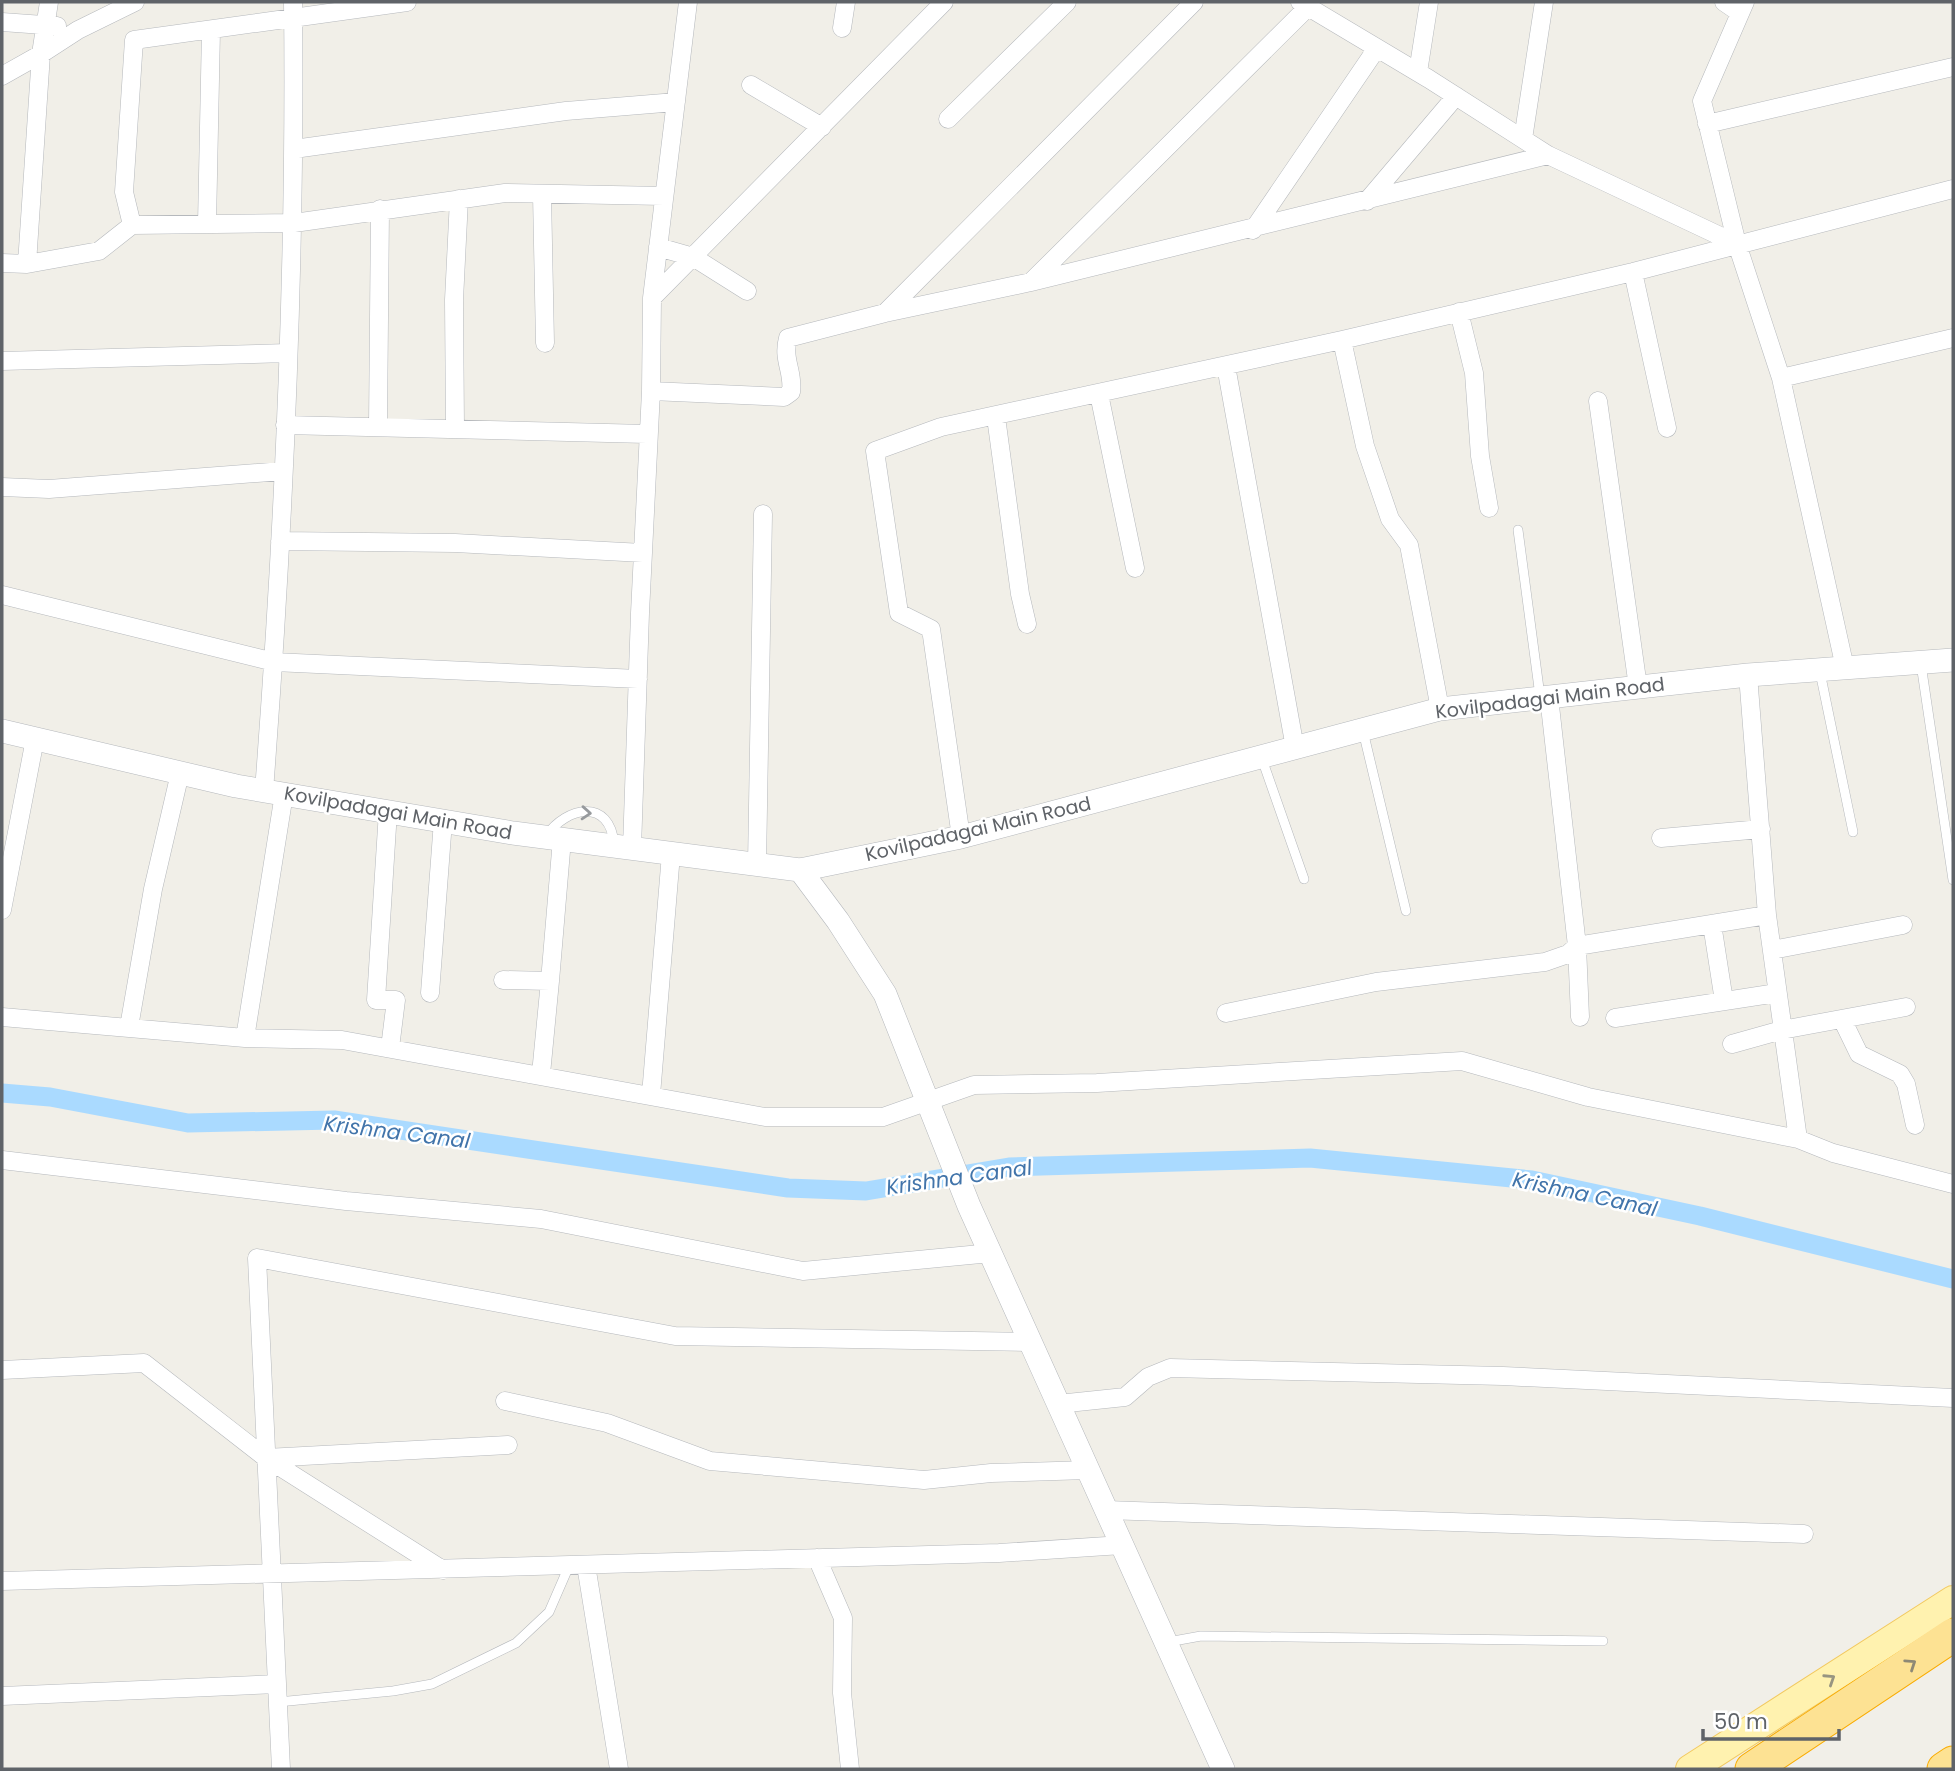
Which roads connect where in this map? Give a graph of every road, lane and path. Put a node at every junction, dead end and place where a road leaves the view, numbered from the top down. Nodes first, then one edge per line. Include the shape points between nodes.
1 (49, 2) edge
2 (135, 2) edge
3 (407, 2) edge
4 (688, 2) edge
5 (846, 2) edge
6 (944, 2) edge
7 (1067, 2) edge
8 (1194, 2) edge
9 (1429, 2) edge
10 (1544, 2) edge
11 (1724, 2) edge
12 (1303, 4) edge
13 (1742, 7) edge
14 (293, 11) edge
15 (2, 22) edge
16 (46, 24) junction
17 (842, 28) dead end
18 (78, 30) junction
19 (211, 30) junction
20 (1377, 48) junction
21 (41, 54) junction
22 (1953, 67) edge
23 (1418, 72) junction
24 (2, 76) edge
25 (751, 85) dead end
26 (1456, 96) junction
27 (677, 102) junction
28 (948, 119) dead end
29 (1707, 124) junction
30 (822, 127) junction
31 (1523, 139) junction
32 (294, 149) junction
33 (1548, 156) junction
34 (1953, 189) edge
35 (542, 194) junction
36 (664, 196) junction
37 (459, 199) junction
38 (1367, 201) junction
39 (380, 209) junction
40 (294, 223) junction
41 (207, 224) junction
42 (132, 225) junction
43 (1253, 230) junction
44 (1737, 244) junction
45 (658, 247) junction
46 (693, 257) junction
47 (2, 263) edge
48 (27, 264) junction
49 (1633, 272) junction
50 (1031, 282) junction
51 (747, 291) dead end
52 (652, 298) junction
53 (1459, 312) junction
54 (885, 313) junction
55 (1953, 338) edge
56 (1342, 340) junction
57 (545, 343) dead end
58 (288, 353) junction
59 (2, 362) edge
60 (1226, 366) junction
61 (1781, 378) junction
62 (652, 391) junction
63 (1099, 394) junction
64 (1598, 401) dead end
65 (996, 417) junction
66 (285, 425) junction
67 (378, 427) junction
68 (1667, 428) dead end
69 (455, 429) junction
70 (647, 434) junction
71 (283, 471) junction
72 (2, 487) edge
73 (1489, 508) dead end
74 (763, 514) dead end
75 (1518, 530) dead end
76 (280, 541) junction
77 (643, 553) junction
78 (1135, 568) dead end
79 (2, 595) edge
80 (1027, 624) dead end
81 (1953, 660) edge
82 (274, 662) junction
83 (1921, 662) junction
84 (1845, 668) junction
85 (1819, 670) junction
86 (1748, 675) junction
87 (638, 679) junction
88 (1638, 687) junction
89 (1545, 697) junction
90 (1440, 709) junction
91 (1363, 730) junction
92 (2, 731) edge
93 (35, 739) junction
94 (1295, 748) junction
95 (1262, 758) junction
96 (180, 773) junction
97 (274, 792) junction
98 (388, 811) junction
99 (443, 821) junction
100 (1761, 829) junction
101 (1853, 832) dead end
102 (961, 837) junction
103 (553, 838) junction
104 (1661, 838) dead end
105 (623, 847) junction
106 (671, 854) junction
107 (757, 865) junction
108 (800, 870) junction
109 (1304, 879) dead end
110 (1953, 880) edge
111 (2, 910) edge
112 (1406, 911) dead end
113 (1767, 915) junction
114 (1712, 924) junction
115 (1903, 925) dead end
116 (1577, 946) junction
117 (1772, 950) junction
118 (503, 980) dead end
119 (550, 981) junction
120 (430, 993) dead end
121 (1777, 993) junction
122 (1724, 1001) junction
123 (1906, 1007) dead end
124 (1226, 1013) dead end
125 (2, 1017) edge
126 (1580, 1017) dead end
127 (1615, 1018) dead end
128 (1842, 1019) junction
129 (129, 1027) junction
130 (1782, 1030) junction
131 (245, 1038) junction
132 (1732, 1044) dead end
133 (390, 1048) junction
134 (541, 1074) junction
135 (651, 1095) junction
136 (929, 1100) junction
137 (1914, 1125) dead end
138 (1798, 1139) junction
139 (2, 1160) edge
140 (1953, 1184) edge
141 (990, 1253) junction
142 (1031, 1342) junction
143 (2, 1370) edge
144 (1953, 1398) edge
145 (505, 1401) dead end
146 (1058, 1404) junction
147 (508, 1445) dead end
148 (266, 1458) junction
149 (1088, 1470) junction
150 (1106, 1510) junction
151 (1804, 1534) dead end
152 (1122, 1545) junction
153 (817, 1558) junction
154 (577, 1566) junction
155 (443, 1570) junction
156 (271, 1575) junction
157 (2, 1581) edge
158 (1953, 1600) edge
159 (1953, 1635) edge
160 (1603, 1641) dead end
161 (1166, 1643) junction
162 (277, 1693) junction
163 (2, 1696) edge
164 (1953, 1763) edge
165 (281, 1769) edge
166 (619, 1769) edge
167 (850, 1769) edge
168 (1223, 1769) edge
169 (1690, 1769) edge
170 (1752, 1769) edge
171 (1944, 1769) edge

1 - 16 street
2 - 18 street
3 - 14 street
4 - 27 street
5 - 17 street
6 - 30 street
7 - 28 street
8 - 54 street
9 - 23 street
10 - 31 street
11 - 13 street
12 - 20 street
12 - 50 street
13 - 29 street via 1702,101
14 - 19 street
14 - 32 street
15 - 16 street
16 - 18 street
16 - 21 street
18 - 21 street
19 - 41 street
19 - 42 street via 134,40 124,192
20 - 23 street
20 - 43 street
21 - 24 street
21 - 48 street
22 - 29 street
23 - 26 street
25 - 30 street
26 - 31 street
26 - 38 street
27 - 32 street via 566,111
27 - 36 street
29 - 44 street
30 - 46 street
31 - 33 street
32 - 40 street
33 - 38 street
33 - 44 street
34 - 44 street
35 - 36 street
35 - 37 street
35 - 57 street
36 - 45 street
37 - 39 street
37 - 69 street
38 - 43 street
39 - 40 street
39 - 67 street
40 - 41 street
40 - 58 street
41 - 42 street
42 - 48 street via 99,251
43 - 50 street
44 - 49 street
44 - 61 street
45 - 46 street
45 - 52 street
46 - 51 street
46 - 52 street
47 - 48 street
49 - 53 street
49 - 68 street
50 - 54 street
52 - 62 street
53 - 56 street
53 - 73 street via 1474,373
54 - 62 street via 788,338 784,353 792,386 784,397
55 - 61 street
56 - 60 street
56 - 90 street via 1364,446 1390,519 1409,545
58 - 59 street
58 - 66 street
60 - 63 street
60 - 94 street
61 - 84 street
62 - 70 street
63 - 65 street
63 - 78 street
64 - 88 street
65 - 80 street
65 - 102 street via 941,427 875,451 899,613 931,629
66 - 67 street
66 - 71 street
67 - 69 street
69 - 70 street
70 - 77 street
71 - 72 street via 49,489
71 - 76 street
74 - 107 street
75 - 89 lane
76 - 77 street via 455,543
76 - 82 street
77 - 87 street
79 - 82 street
81 - 83 street, Kovilpadagai Main Road
82 - 87 street
82 - 97 street
83 - 84 street, Kovilpadagai Main Road
83 - 110 lane
84 - 85 street, Kovilpadagai Main Road
85 - 86 street, Kovilpadagai Main Road
85 - 101 lane
86 - 88 street, Kovilpadagai Main Road
86 - 100 street
87 - 105 street
88 - 89 street, Kovilpadagai Main Road
89 - 90 street, Kovilpadagai Main Road
89 - 116 street
90 - 91 street, Kovilpadagai Main Road
91 - 94 street, Kovilpadagai Main Road
91 - 112 lane
92 - 93 street, Kovilpadagai Main Road
93 - 96 street, Kovilpadagai Main Road
93 - 111 street
94 - 95 street, Kovilpadagai Main Road
95 - 102 street, Kovilpadagai Main Road
95 - 109 lane
96 - 97 street, Kovilpadagai Main Road
96 - 129 street via 153,889
97 - 98 street, Kovilpadagai Main Road
97 - 131 street
98 - 99 street, Kovilpadagai Main Road
98 - 133 street via 376,1000 396,1000
99 - 103 street, Kovilpadagai Main Road
99 - 120 street
100 - 104 street
100 - 113 street
102 - 108 street, Kovilpadagai Main Road
103 - 105 street, Kovilpadagai Main Road
103 -> 105 lane via 562,817 587,811 601,815
103 - 119 street
105 - 106 street, Kovilpadagai Main Road
106 - 107 street, Kovilpadagai Main Road
106 - 135 street
107 - 108 street, Kovilpadagai Main Road
108 - 136 street via 885,994
113 - 114 street
113 - 117 street
114 - 116 street
114 - 122 street
115 - 117 street
116 - 124 street via 1545,962 1376,982
116 - 126 street
117 - 121 street
118 - 119 street
119 - 134 street
121 - 122 street
121 - 130 street
122 - 127 street
123 - 128 street
125 - 129 street
128 - 130 street
128 - 137 street via 1859,1054 1900,1074
129 - 131 street
130 - 132 street
130 - 138 street
131 - 133 street via 342,1040
133 - 134 street
134 - 135 street
135 - 136 street via 765,1117 883,1117
136 - 138 street via 974,1085 1097,1083 1462,1061 1588,1097
136 - 141 street
138 - 140 street via 1833,1153
139 - 141 street via 541,1219 803,1270
141 - 142 street
142 - 146 street
142 - 148 street via 675,1336 257,1258
143 - 148 street via 144,1363
144 - 146 street via 1503,1376 1170,1368 1148,1377 1125,1397
145 - 149 street via 607,1423 710,1461 924,1480
146 - 149 street
147 - 148 street
148 - 155 street
148 - 156 street
149 - 150 street
150 - 151 street
150 - 152 street
152 - 153 street
152 - 161 street
153 - 154 street
153 - 167 street via 842,1618 842,1693
154 - 155 street
154 - 162 lane via 549,1612 516,1643 432,1684 393,1691
154 - 166 street
155 - 156 street
156 - 157 street
156 - 162 street
169 -> 158 main road
170 -> 159 highway
160 - 161 lane via 1201,1636
161 - 168 street
162 - 163 street
162 - 165 street
164 - 171 highway

